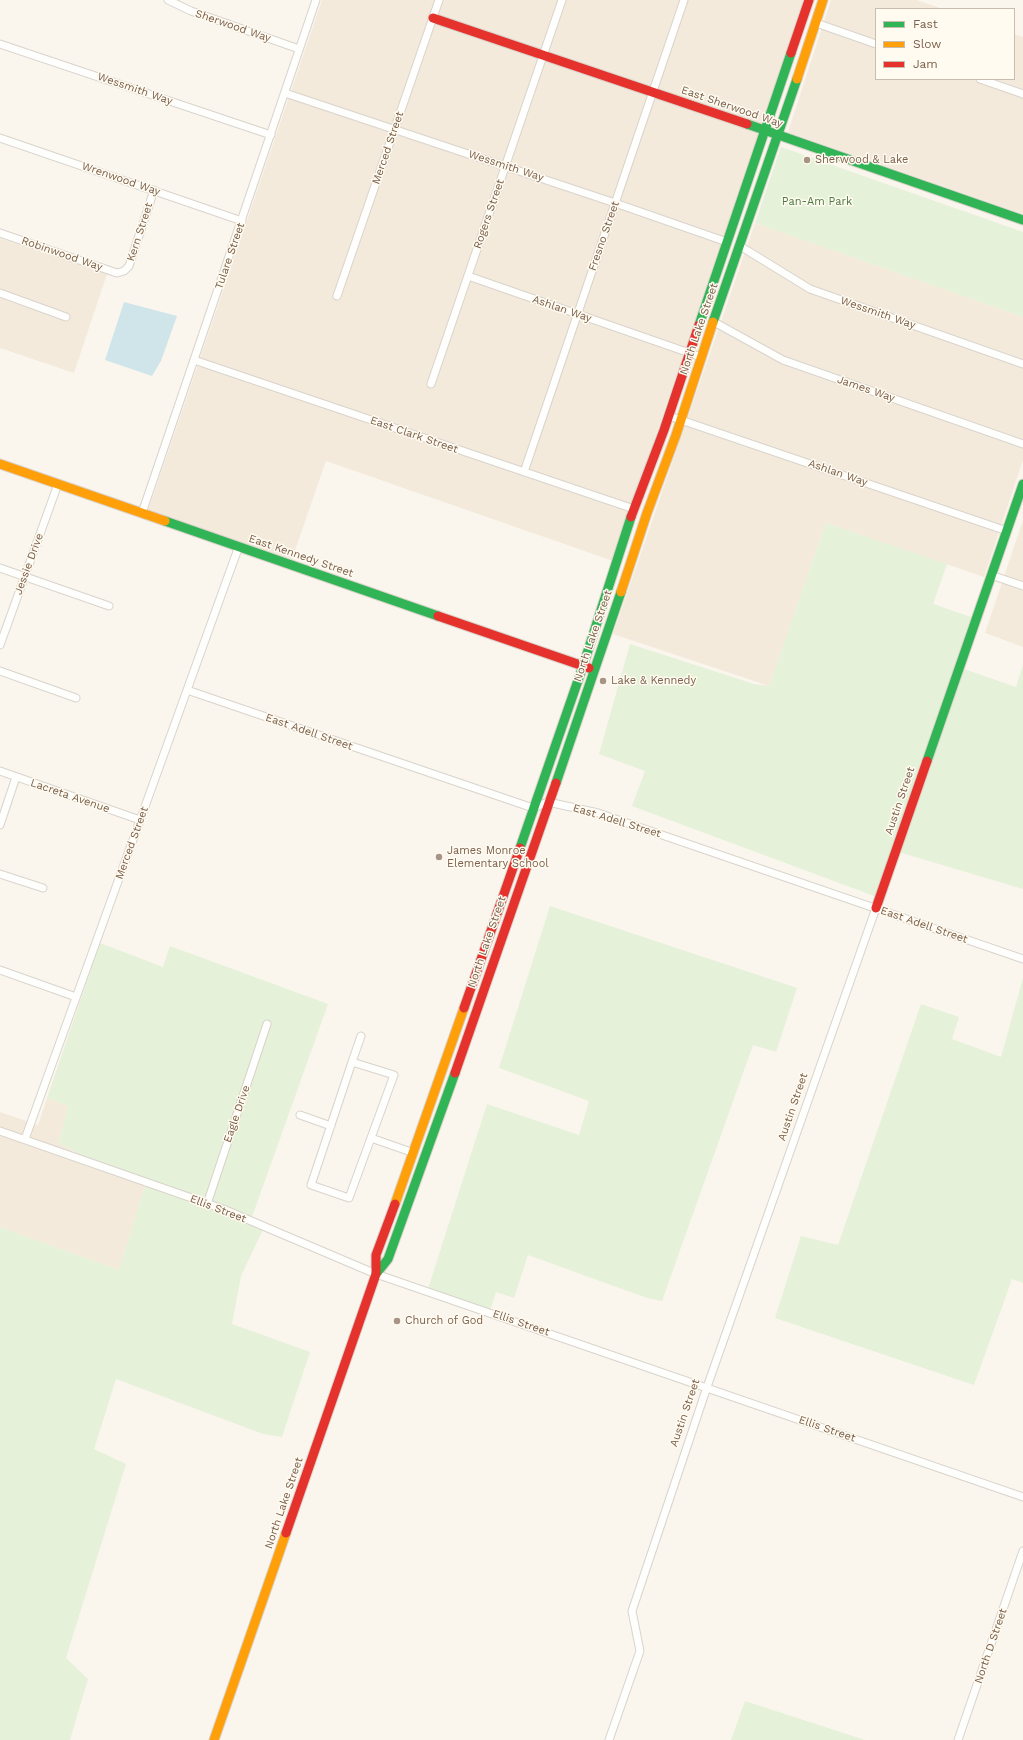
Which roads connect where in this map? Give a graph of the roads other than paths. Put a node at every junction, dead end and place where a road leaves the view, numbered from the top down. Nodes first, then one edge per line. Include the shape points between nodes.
1 (168, 0) edge
2 (316, 0) edge
3 (439, 0) edge
4 (562, 0) edge
5 (684, 0) edge
6 (810, 0) edge
7 (823, 0) edge
8 (433, 18) junction
9 (816, 23) junction
10 (0, 44) edge
11 (875, 44) edge
12 (299, 49) junction
13 (543, 55) junction
14 (983, 80) edge
15 (285, 93) junction
16 (653, 93) junction
17 (1023, 94) edge
18 (394, 129) junction
19 (766, 131) junction
20 (271, 135) junction
21 (779, 135) junction
22 (0, 138) edge
23 (505, 166) junction
24 (154, 190) junction
25 (615, 203) junction
26 (1023, 220) edge
27 (242, 221) junction
28 (0, 233) edge
29 (727, 242) junction
30 (740, 246) junction
31 (124, 271) joint
32 (468, 276) junction
33 (0, 293) edge
34 (337, 296) dead end
35 (578, 314) junction
36 (66, 317) dead end
37 (714, 322) junction
38 (689, 353) junction
39 (701, 357) junction
40 (194, 360) junction
41 (1023, 364) edge
42 (431, 384) dead end
43 (669, 416) junction
44 (681, 420) junction
45 (1023, 444) edge
46 (0, 464) edge
47 (524, 472) junction
48 (58, 484) junction
49 (1023, 484) edge
50 (1021, 495) edge
51 (634, 509) junction
52 (142, 512) junction
53 (1007, 531) junction
54 (239, 546) junction
55 (0, 568) edge
56 (992, 575) junction
57 (24, 576) junction
58 (1023, 586) edge
59 (109, 606) dead end
60 (0, 645) edge
61 (583, 666) junction
62 (595, 670) junction
63 (0, 671) edge
64 (187, 690) junction
65 (76, 698) dead end
66 (0, 771) edge
67 (16, 777) junction
68 (548, 802) junction
69 (533, 808) junction
70 (140, 820) junction
71 (0, 825) edge
72 (0, 874) edge
73 (43, 888) dead end
74 (876, 908) junction
75 (508, 917) junction
76 (492, 926) junction
77 (1023, 959) edge
78 (0, 970) edge
79 (76, 997) junction
80 (267, 1024) dead end
81 (361, 1036) dead end
82 (352, 1062) junction
83 (300, 1115) dead end
84 (331, 1126) junction
85 (0, 1131) edge
86 (371, 1138) junction
87 (25, 1139) junction
88 (414, 1153) junction
89 (426, 1157) junction
90 (207, 1204) junction
91 (376, 1274) junction
92 (707, 1387) junction
93 (1023, 1497) edge
94 (1023, 1551) edge
95 (214, 1740) edge
96 (609, 1740) edge
97 (958, 1740) edge

1 - 12 street, Sherwood Way via 191,11
2 - 12 street, Tulare Street
3 - 8 street, Merced Street
4 - 13 street, Rogers Street
5 - 16 street, Fresno Street
6 - 19 street, North Lake Street
7 - 9 street, North Lake Street
8 - 13 street, East Sherwood Way
8 - 18 street, Merced Street
9 - 11 street
9 - 21 street, North Lake Street
10 - 20 street, Wessmith Way
12 - 15 street, Tulare Street
13 - 16 street, East Sherwood Way
13 - 23 street, Rogers Street
14 - 17 street
15 - 18 street, Wessmith Way
15 - 20 street, Tulare Street
16 - 19 street, East Sherwood Way
16 - 25 street, Fresno Street
18 - 23 street, Wessmith Way
18 - 34 street, Merced Street
19 - 21 street, East Sherwood Way
19 - 29 street, North Lake Street
20 - 27 street, Tulare Street
21 - 26 street, East Sherwood Way
21 - 30 street, North Lake Street
22 - 24 street, Wrenwood Way
23 - 25 street, Wessmith Way
23 - 32 street, Rogers Street
24 - 27 street, Wrenwood Way
24 - 31 street, Kern Street via 129,266
25 - 29 street, Wessmith Way
25 - 35 street, Fresno Street
27 - 40 street, Tulare Street
28 - 31 street, Robinwood Way via 117,273
29 - 38 street, North Lake Street
30 - 37 street, North Lake Street
30 - 41 street, Wessmith Way via 810,289
32 - 35 street, Ashlan Way
32 - 42 street, Rogers Street
33 - 36 street
35 - 38 street, Ashlan Way
35 - 47 street, Fresno Street
37 - 39 street, North Lake Street
37 - 45 street, James Way via 783,360
38 - 39 street, Ashlan Way
38 - 43 street, North Lake Street
39 - 44 street, North Lake Street
40 - 47 street, East Clark Street
40 - 52 street, Tulare Street
43 - 44 street, Ashlan Way
43 - 51 street, North Lake Street
44 - 53 street, Ashlan Way
44 - 62 street, North Lake Street
46 - 48 street, East Kennedy Street
47 - 51 street, East Clark Street
48 - 52 street, East Kennedy Street
48 - 57 street, Jessie Drive
49 - 50 street, Austin Street
50 - 53 street, Austin Street
51 - 61 street, North Lake Street
52 - 54 street, East Kennedy Street
53 - 56 street, Austin Street
54 - 61 street, East Kennedy Street
54 - 64 street, Merced Street
55 - 57 street
56 - 58 street
56 - 74 street, Austin Street
57 - 59 street
57 - 60 street, Jessie Drive
61 - 62 street, East Kennedy Street
61 - 69 street, North Lake Street
62 - 68 street, North Lake Street
63 - 65 street
64 - 69 street, East Adell Street
64 - 70 street, Merced Street
66 - 67 street, Lacreta Avenue
67 - 70 street, Lacreta Avenue
67 - 71 street
68 - 69 street
68 - 74 street, East Adell Street via 598,813
68 - 75 street, North Lake Street
69 - 76 street, North Lake Street
70 - 79 street, Merced Street
72 - 73 street
74 - 77 street, East Adell Street
74 - 92 street, Austin Street
75 - 76 street
75 - 89 street, North Lake Street
76 - 88 street, North Lake Street
78 - 79 street
79 - 87 street, Merced Street
80 - 90 street, Eagle Drive
81 - 82 street
82 - 84 street
82 - 86 street via 394,1075
83 - 84 street
84 - 86 street via 311,1185 349,1198
85 - 87 street, Ellis Street
86 - 88 street
87 - 90 street, Ellis Street
88 - 89 street
88 - 91 street, North Lake Street via 376,1255
89 - 91 street, North Lake Street via 388,1259
90 - 91 street, Ellis Street
91 - 92 street, Ellis Street
91 - 95 street, North Lake Street
92 - 93 street, Ellis Street
92 - 96 street, Austin Street via 632,1612 640,1651
94 - 97 street, North D Street

